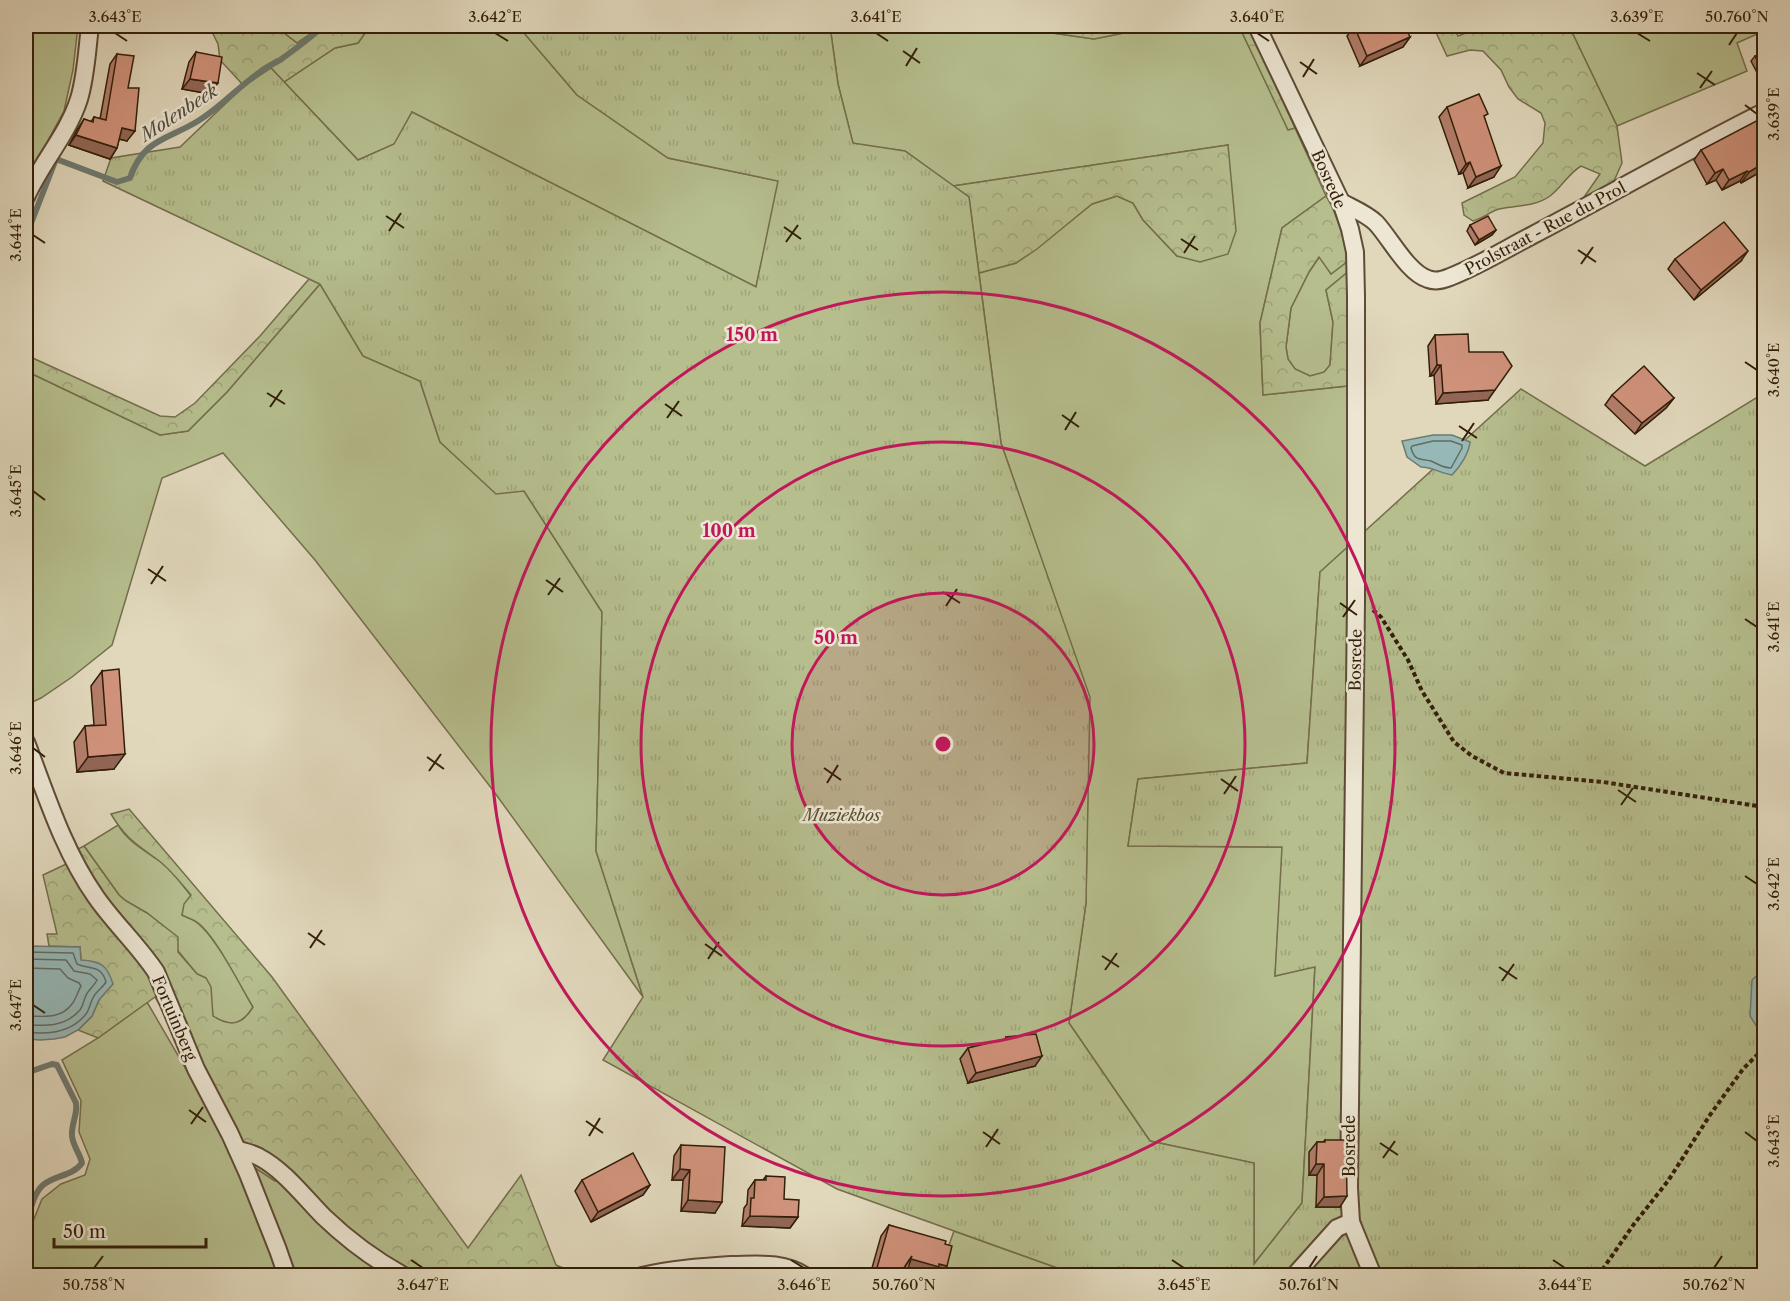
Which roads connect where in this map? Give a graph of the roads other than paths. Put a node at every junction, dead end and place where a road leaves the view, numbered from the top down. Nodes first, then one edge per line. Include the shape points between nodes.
1 (90, 26) edge
2 (1257, 26) edge
3 (1764, 112) edge
4 (26, 197) edge
5 (1341, 202) junction
6 (26, 742) edge
7 (237, 1149) junction
8 (1351, 1222) junction
9 (286, 1275) edge
10 (404, 1275) edge
11 (642, 1275) edge
12 (804, 1275) edge
13 (1294, 1275) edge
14 (1373, 1275) edge

1 - 4 street via 78,99
2 - 5 street, Bosrede
3 - 5 street, Prolstraat - Rue du Prol via 1439,281 1420,276 1375,222
5 - 8 street, Bosrede via 1355,252 1357,361
6 - 7 street, Fortuinberg via 80,871 156,972 196,1069
7 - 9 street, Fortuinberg
7 - 10 street via 261,1158 345,1235
8 - 13 street via 1337,1228
8 - 14 street, Bosrede
11 - 12 street via 755,1264 786,1267

